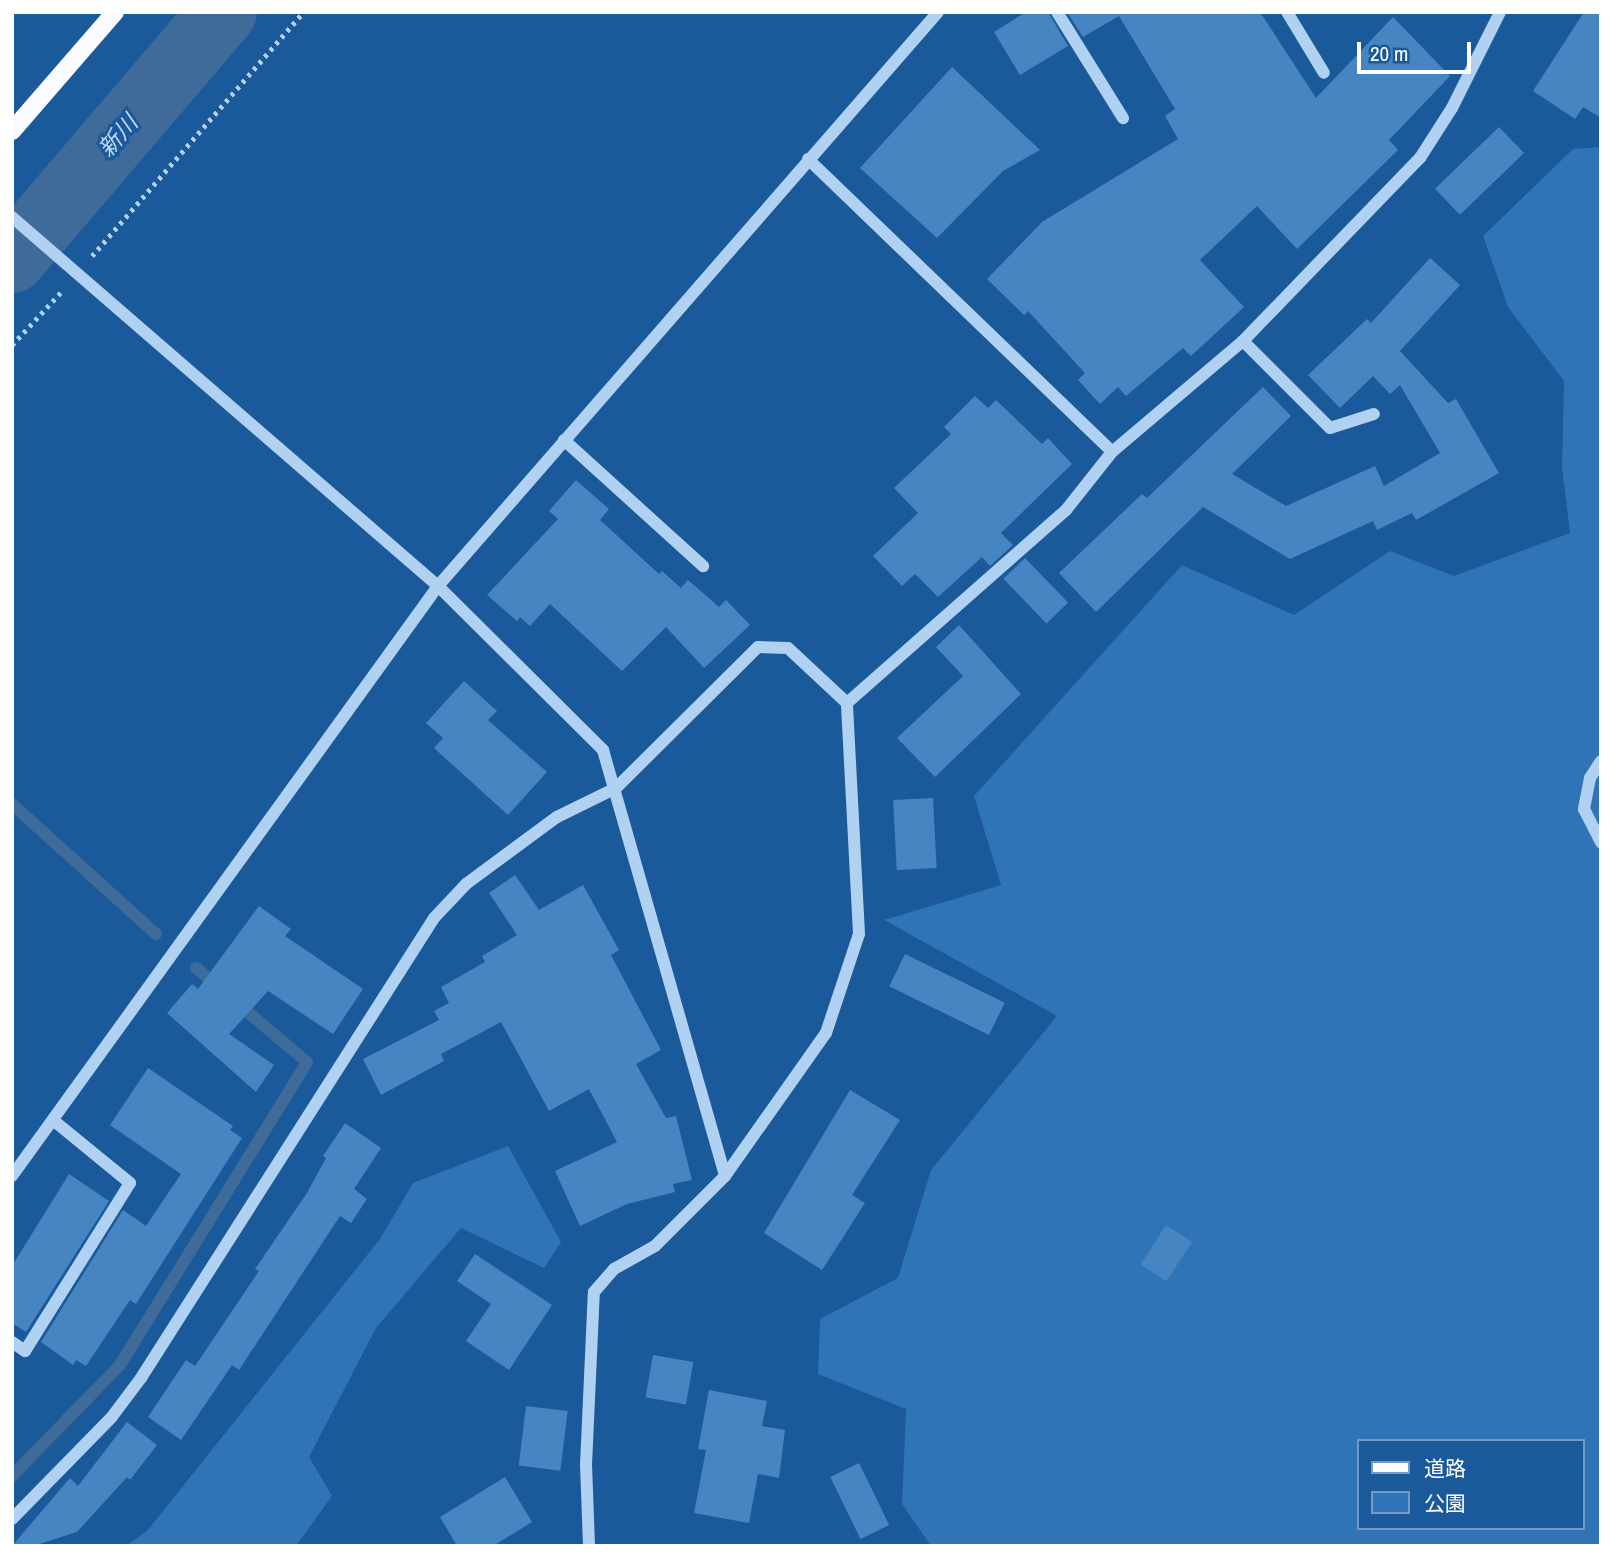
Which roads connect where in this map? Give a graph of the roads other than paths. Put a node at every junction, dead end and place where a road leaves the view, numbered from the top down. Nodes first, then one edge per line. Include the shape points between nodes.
1 (116, 12) edge
2 (938, 12) edge
3 (1057, 12) edge
4 (1287, 12) edge
5 (1500, 12) edge
6 (1324, 73) dead end
7 (1123, 118) dead end
8 (12, 131) edge
9 (808, 159) junction
10 (12, 217) edge
11 (1243, 341) junction
12 (1374, 414) dead end
13 (564, 440) junction
14 (1112, 452) junction
15 (703, 566) dead end
16 (438, 586) junction
17 (847, 703) junction
18 (1601, 761) edge
19 (616, 788) junction
20 (1601, 844) edge
21 (53, 1120) junction
22 (12, 1176) edge
23 (725, 1176) junction
24 (12, 1342) edge
25 (12, 1519) edge
26 (589, 1546) edge

1 - 8 main road
2 - 9 street
3 - 7 street
4 - 6 street
5 - 11 street via 1452,108 1420,158
9 - 13 street
9 - 14 street
10 - 16 street
11 - 12 street via 1330,428
11 - 14 street
13 - 15 street
13 - 16 street
14 - 17 street via 1066,510
16 - 19 street via 603,750
16 - 21 street
17 - 19 street via 788,648 758,647
17 - 23 street via 859,934 826,1033
18 - 20 street via 1590,778 1584,809
19 - 23 street
19 - 25 street via 556,817 466,884 434,918 141,1378 111,1418
21 - 22 street
21 - 24 street via 130,1183 25,1351
23 - 26 street via 655,1246 614,1269 594,1292 586,1465

